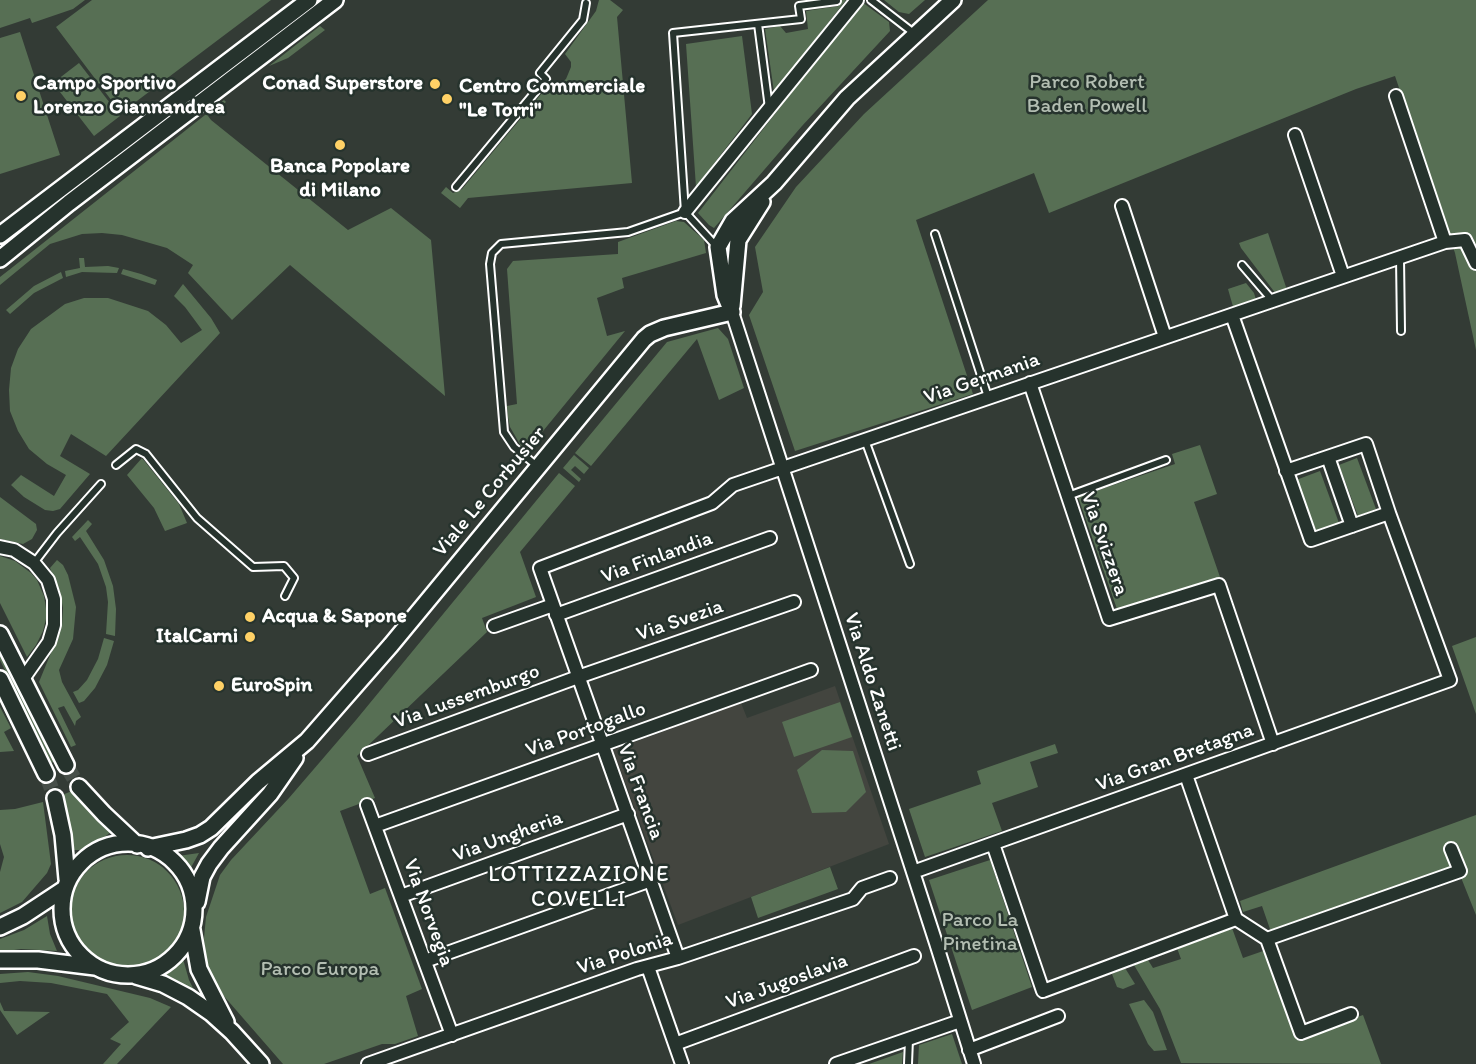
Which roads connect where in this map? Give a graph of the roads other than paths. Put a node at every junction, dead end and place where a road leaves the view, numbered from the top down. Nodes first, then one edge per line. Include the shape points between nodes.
1 (309, 0) edge
2 (335, 0) edge
3 (857, 0) edge
4 (871, 0) edge
5 (953, 0) edge
6 (837, 1) edge
7 (586, 3) dead end
8 (758, 24) junction
9 (915, 34) junction
10 (1396, 96) dead end
11 (769, 109) junction
12 (1295, 135) dead end
13 (774, 183) junction
14 (456, 187) dead end
15 (1122, 206) dead end
16 (685, 213) junction
17 (935, 234) dead end
18 (0, 235) edge
19 (1445, 242) junction
20 (718, 247) junction
21 (1400, 257) junction
22 (0, 260) edge
23 (1476, 263) edge
24 (1242, 265) dead end
25 (1343, 276) junction
26 (1273, 301) junction
27 (732, 312) junction
28 (1232, 315) junction
29 (1401, 331) dead end
30 (1165, 338) junction
31 (1030, 383) junction
32 (988, 397) junction
33 (865, 440) junction
34 (1328, 457) junction
35 (1166, 460) dead end
36 (116, 465) dead end
37 (538, 467) junction
38 (782, 468) junction
39 (1286, 471) junction
40 (101, 484) dead end
41 (1068, 496) junction
42 (1389, 513) junction
43 (1352, 526) junction
44 (770, 538) dead end
45 (0, 546) edge
46 (34, 563) junction
47 (910, 564) dead end
48 (540, 568) joint
49 (285, 596) dead end
50 (794, 602) dead end
51 (555, 610) junction
52 (494, 626) dead end
53 (0, 634) edge
54 (811, 670) dead end
55 (578, 677) junction
56 (22, 679) junction
57 (1, 683) edge
58 (308, 741) junction
59 (1273, 744) junction
60 (603, 745) junction
61 (368, 754) dead end
62 (66, 765) tunnel mouth
63 (46, 774) tunnel mouth
64 (1186, 775) junction
65 (80, 787) tunnel mouth
66 (55, 798) tunnel mouth
67 (367, 805) dead end
68 (628, 814) junction
69 (375, 826) junction
70 (993, 844) junction
71 (143, 847) junction
72 (1451, 849) dead end
73 (913, 872) junction
74 (890, 878) dead end
75 (651, 880) junction
76 (65, 884) junction
77 (401, 896) junction
78 (195, 907) junction
79 (1236, 918) junction
80 (0, 927) edge
81 (192, 930) junction
82 (1267, 939) junction
83 (914, 956) dead end
84 (678, 958) junction
85 (0, 960) edge
86 (425, 961) junction
87 (95, 967) junction
88 (648, 967) junction
89 (136, 976) junction
90 (1352, 1014) dead end
91 (1058, 1016) dead end
92 (960, 1021) junction
93 (232, 1032) junction
94 (452, 1035) junction
95 (909, 1039) junction
96 (675, 1044) junction
97 (969, 1050) junction
98 (261, 1064) edge
99 (368, 1064) edge
100 (682, 1064) edge
101 (836, 1064) edge
102 (908, 1064) edge
103 (974, 1064) edge

1 - 18 street
2 - 22 street
3 - 11 street
4 - 9 lane
5 - 9 street
6 - 8 lane via 799,6 801,19
7 - 14 lane via 583,20 540,73 546,79
8 - 11 lane
8 - 16 lane via 673,33
9 - 13 street via 847,98
10 - 19 street
11 - 16 street
12 - 25 street
13 - 20 street via 733,220
13 - 27 street via 738,240
15 - 30 street
16 - 20 lane
16 - 37 lane via 628,232 501,244 492,253 504,432 514,447
17 - 32 lane
19 - 21 street, Via Germania
19 - 23 street via 1465,240
20 - 27 street via 725,295
21 - 25 street, Via Germania
21 - 29 lane
24 - 26 lane
25 - 26 street, Via Germania
26 - 28 street, Via Germania
27 - 37 street, Viale Le Corbusier via 650,334
27 - 38 street, Via Aldo Zanetti
28 - 30 street, Via Germania
28 - 39 street
30 - 31 street, Via Germania
31 - 32 street, Via Germania
31 - 41 street, Via Svizzera
32 - 33 street, Via Germania
33 - 38 street, Via Germania
33 - 47 lane
34 - 39 street
34 - 42 street via 1366,444
34 - 43 street
35 - 41 lane
36 - 49 lane via 136,449 146,454 197,518 253,567 284,566 294,578
37 - 58 street, Viale Le Corbusier
38 - 48 street, Via Germania via 733,485 712,503
38 - 73 street, Via Aldo Zanetti
39 - 43 street via 1311,540
40 - 46 lane
41 - 59 street, Via Svizzera via 1109,619 1219,585
42 - 43 street
42 - 59 street, Via Gran Bretagna via 1450,680
44 - 51 street, Via Finlandia
45 - 46 street
46 - 56 street via 48,580 55,616 49,642
48 - 51 street, Via Francia
50 - 55 street, Via Svezia
51 - 52 street
51 - 55 street, Via Francia
53 - 56 street
54 - 60 street, Via Portogallo
55 - 60 street, Via Francia
55 - 61 street, Via Lussemburgo
56 - 62 street
57 - 63 street
58 - 71 street, Viale Le Corbusier via 200,836
58 - 78 street, Viale Le Corbusier via 270,794 209,864
59 - 64 street, Via Gran Bretagna
60 - 68 street, Via Francia
60 - 69 street, Via Portogallo
64 - 70 street, Via Gran Bretagna
64 - 79 street
65 - 71 street
66 - 76 street via 63,835
67 - 69 street, Via Norvegia
68 - 75 street, Via Francia
68 - 77 street, Via Ungheria
69 - 77 street, Via Norvegia
70 - 73 street, Via Gran Bretagna
70 - 79 street via 1043,991
71 - 76 street via 126,842 90,853
71 - 78 street via 164,852 181,867 191,886
72 - 82 street via 1460,871
73 - 92 street, Via Aldo Zanetti
74 - 84 street, Via Polonia via 862,888 854,899
75 - 84 street, Via Francia
75 - 86 street
76 - 80 street via 23,916
76 - 87 street via 62,920 68,939
77 - 86 street, Via Norvegia
78 - 81 street
79 - 82 street
81 - 89 street via 181,951 164,966
81 - 93 street via 199,969
82 - 90 street via 1301,1033
83 - 96 street, Via Jugoslavia
84 - 88 street, Via Polonia
85 - 87 street
86 - 94 street, Via Norvegia
87 - 89 street
88 - 94 street, Via Polonia
88 - 96 street
89 - 93 street via 188,997
91 - 97 street
92 - 95 street
92 - 97 street, Via Aldo Zanetti
93 - 98 street
94 - 99 street, Via Polonia
95 - 101 street
95 - 102 lane
96 - 100 street
97 - 103 street, Via Aldo Zanetti

